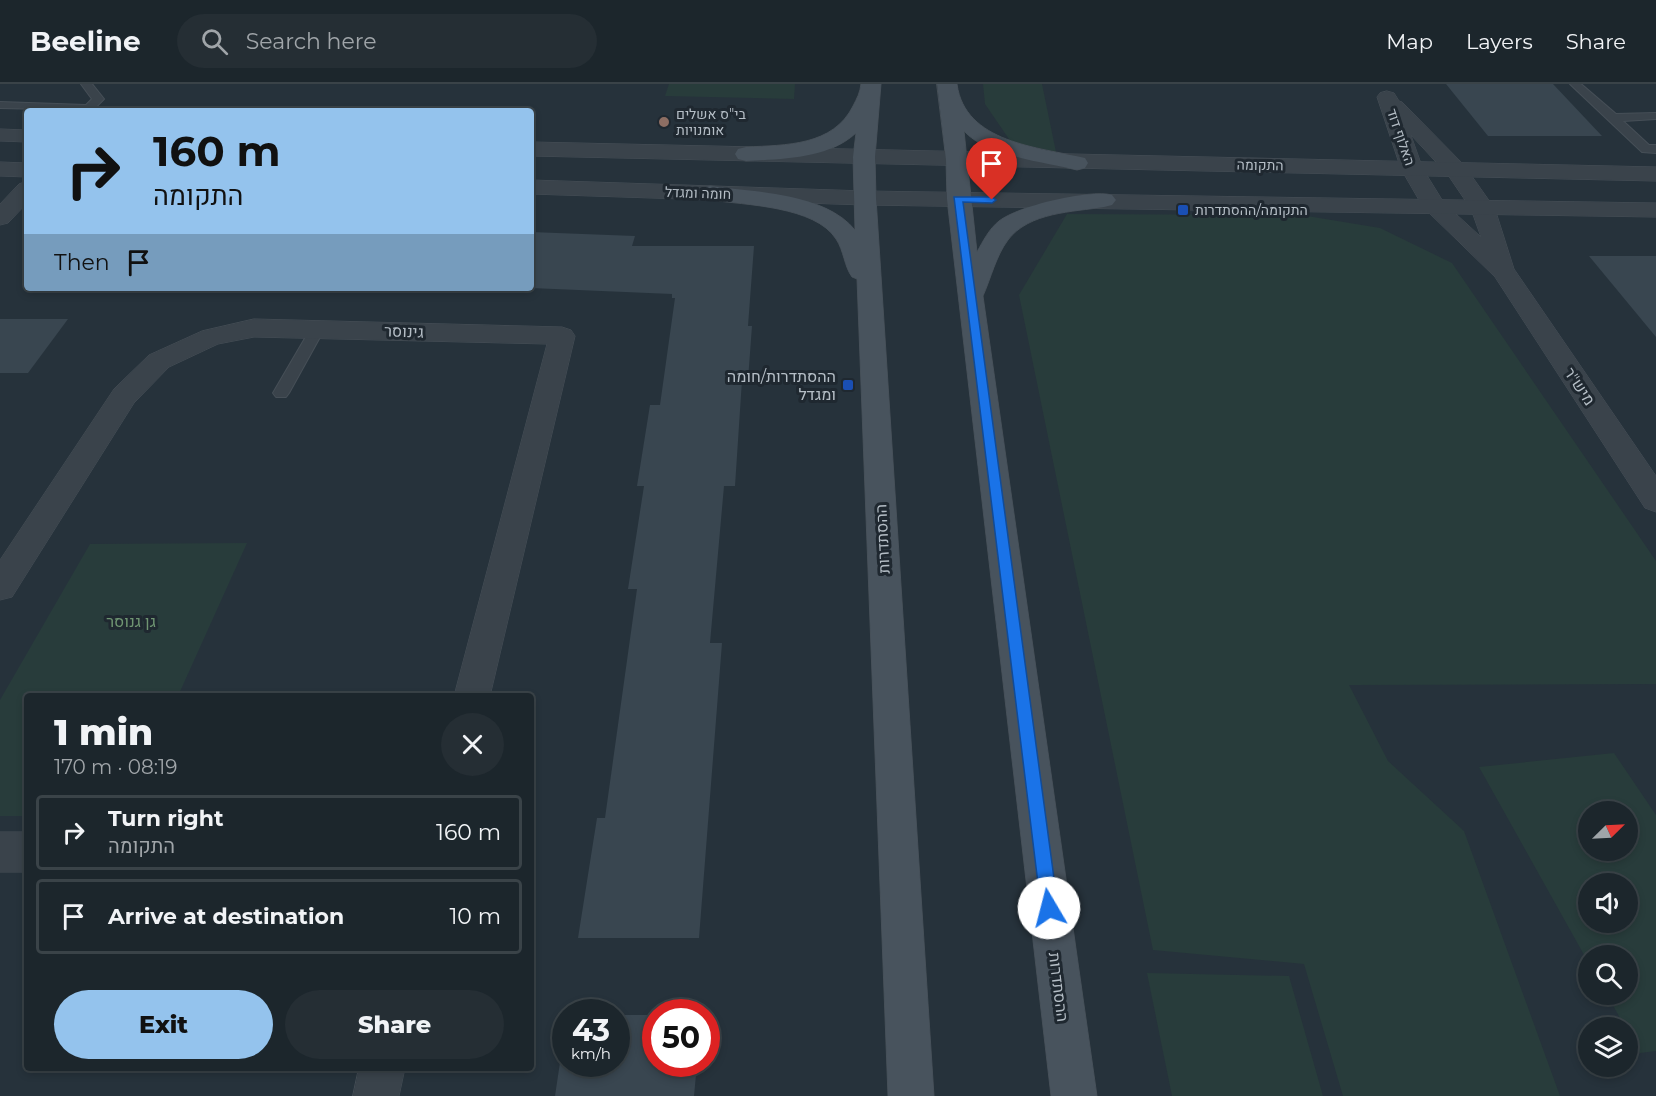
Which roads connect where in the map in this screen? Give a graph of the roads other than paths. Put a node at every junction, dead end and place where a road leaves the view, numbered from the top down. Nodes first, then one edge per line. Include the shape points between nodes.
1 (86, 84) edge
2 (1575, 84) edge
3 (871, 88) edge
4 (1382, 91) edge
5 (948, 92) edge
6 (0, 105) edge
7 (1656, 116) edge
8 (1613, 118) junction
9 (0, 135) edge
10 (24, 136) edge
11 (534, 149) edge
12 (1656, 149) edge
13 (746, 154) junction
14 (864, 158) junction
15 (957, 160) junction
16 (1077, 163) junction
17 (0, 169) edge
18 (1412, 169) junction
19 (24, 170) edge
20 (1456, 170) junction
21 (1656, 174) edge
22 (534, 187) edge
23 (24, 192) edge
24 (710, 193) junction
25 (865, 198) junction
26 (958, 199) junction
27 (1104, 200) junction
28 (1435, 207) junction
29 (1483, 210) junction
30 (1656, 210) edge
31 (0, 218) edge
32 (1504, 272) junction
33 (970, 296) junction
34 (871, 305) junction
35 (318, 328) junction
36 (281, 393) dead end
37 (1656, 500) edge
38 (0, 586) edge
39 (473, 693) edge
40 (0, 852) edge
41 (24, 852) edge
42 (381, 1071) edge
43 (376, 1096) edge
44 (911, 1096) edge
45 (1074, 1096) edge

1 - 6 lane via 98,99 89,108
2 - 8 lane
3 - 13 main road via 852,125 837,136 796,151
3 - 14 main road, ההסתדרות
4 - 18 street, האלוף דוד
4 - 20 street, האלוף דוד
5 - 15 main road, ההסתדרות
5 - 16 main road via 978,134 1000,145
7 - 8 lane
8 - 12 lane via 1646,149
9 - 10 street
11 - 13 street
13 - 14 street
14 - 15 street, התקומה
14 - 25 main road, ההסתדרות
15 - 16 street, התקומה
15 - 26 main road, ההסתדרות
16 - 18 street, התקומה
17 - 19 street
18 - 20 street, התקומה
18 - 28 street, האלוף דוד
20 - 21 street, התקומה
20 - 29 street, מיש"ר
22 - 24 street, חומה ומגדל
23 - 31 street
24 - 25 street, חומה ומגדל
24 - 34 main road via 793,206 828,217 849,240
25 - 26 street
25 - 34 main road, ההסתדרות
26 - 27 street
26 - 33 main road, ההסתדרות
27 - 28 street
27 - 33 main road via 1045,210 1005,229 987,255
28 - 29 street
28 - 32 street, מיש"ר
29 - 30 street
29 - 32 street, מיש"ר
32 - 37 street, מיש"ר
33 - 45 main road, ההסתדרות
34 - 44 main road, ההסתדרות
35 - 36 lane
35 - 38 street, גינוסר via 254,328 211,337 159,361 124,396
35 - 39 street, גינוסר via 562,336
40 - 41 street
42 - 43 street

